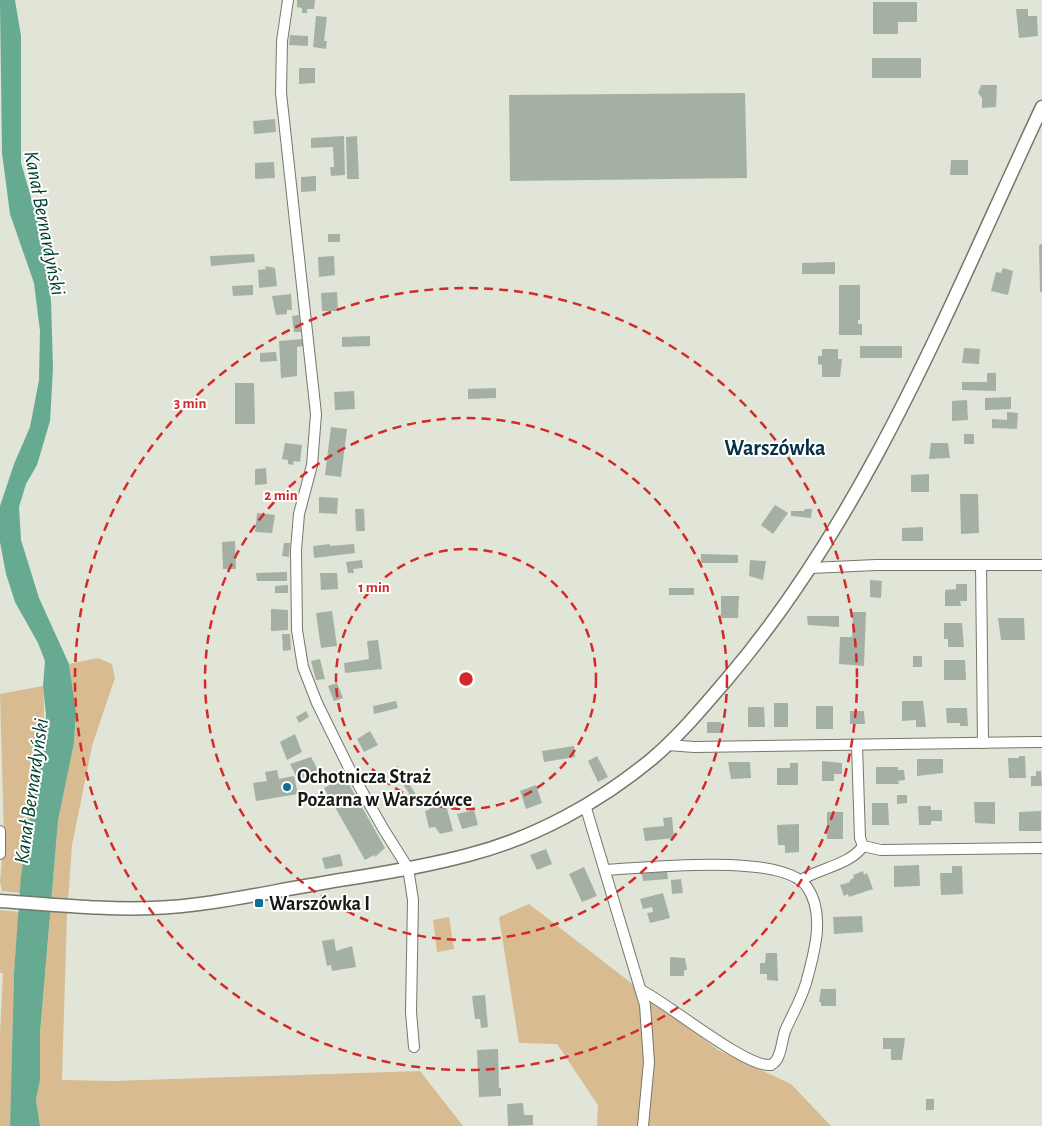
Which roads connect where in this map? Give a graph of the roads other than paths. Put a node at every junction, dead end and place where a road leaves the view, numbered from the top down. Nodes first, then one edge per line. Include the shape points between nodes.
1 (288, 0) edge
2 (1042, 107) edge
3 (982, 565) junction
4 (1042, 565) edge
5 (811, 568) junction
6 (1042, 742) edge
7 (983, 743) junction
8 (668, 745) junction
9 (857, 745) junction
10 (585, 805) junction
11 (0, 831) edge
12 (863, 846) junction
13 (1042, 848) edge
14 (0, 854) edge
15 (408, 868) junction
16 (605, 870) junction
17 (801, 880) junction
18 (2, 901) edge
19 (641, 990) junction
20 (414, 1047) dead end
21 (643, 1126) edge

1 - 15 street via 280,93 316,414 312,465 299,514 297,630 303,667 317,702 355,779
2 - 5 street via 909,391
3 - 4 street
3 - 5 street
3 - 7 street
5 - 8 street via 756,645
6 - 7 street
7 - 9 street
8 - 9 street
8 - 10 street
9 - 12 street via 860,838
10 - 15 street via 543,828 498,846
10 - 16 street
11 - 14 street
12 - 13 street via 881,850
12 - 17 street via 850,859 815,871
15 - 18 street via 185,906 70,906
15 - 20 street via 413,900 411,1012
16 - 17 street via 728,866 774,869
16 - 19 street
17 - 19 street via 814,903 816,943 801,997 775,1063 766,1066 753,1061
19 - 21 street via 647,1021 649,1062

